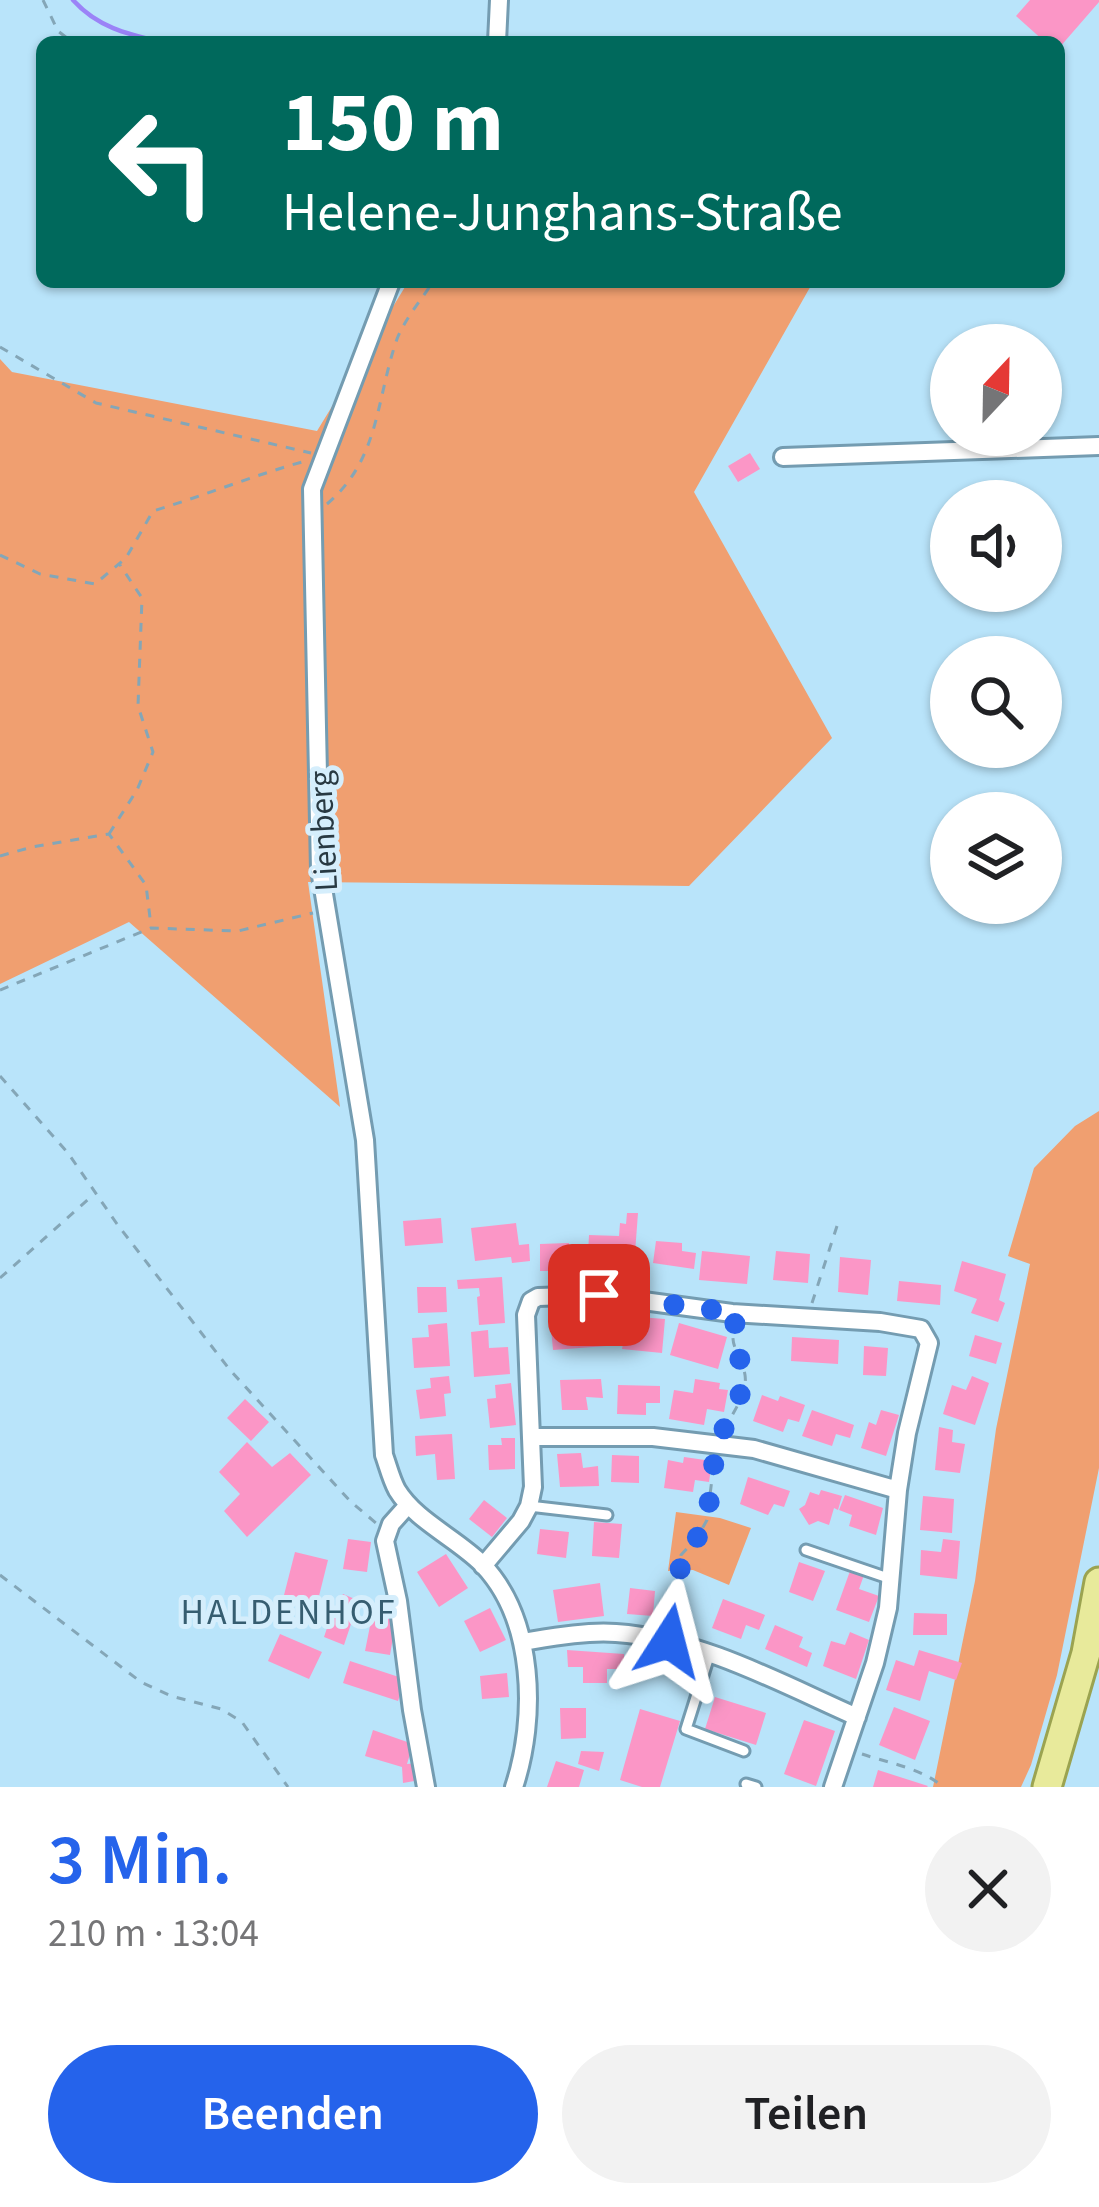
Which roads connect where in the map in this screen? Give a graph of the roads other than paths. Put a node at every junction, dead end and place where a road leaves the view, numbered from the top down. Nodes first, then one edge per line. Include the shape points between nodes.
1 (499, 0) edge
2 (497, 36) edge
3 (389, 288) edge
4 (1099, 446) edge
5 (783, 457) dead end
6 (532, 1437) junction
7 (898, 1490) junction
8 (408, 1505) junction
9 (529, 1506) junction
10 (607, 1515) dead end
11 (806, 1550) dead end
12 (483, 1566) junction
13 (891, 1579) junction
14 (1099, 1582) edge
15 (522, 1642) junction
16 (710, 1653) junction
17 (857, 1717) junction
18 (744, 1751) dead end
19 (426, 1787) edge
20 (514, 1787) edge
21 (833, 1787) edge
22 (1047, 1787) edge

1 - 2 street
3 - 8 street, Lienberg via 312,489 320,869 365,1141 384,1454
4 - 5 street
6 - 7 street via 653,1437 754,1449
6 - 7 street via 526,1315 538,1297 599,1295 906,1324 928,1338
6 - 9 street
7 - 13 street
8 - 12 street
8 - 19 street via 387,1532 386,1549
9 - 10 lane
9 - 12 street
11 - 13 lane
12 - 15 street
13 - 17 street
14 - 22 main road
15 - 16 street via 616,1633
15 - 20 street via 526,1735
16 - 17 street
16 - 18 lane via 686,1729
17 - 21 street

